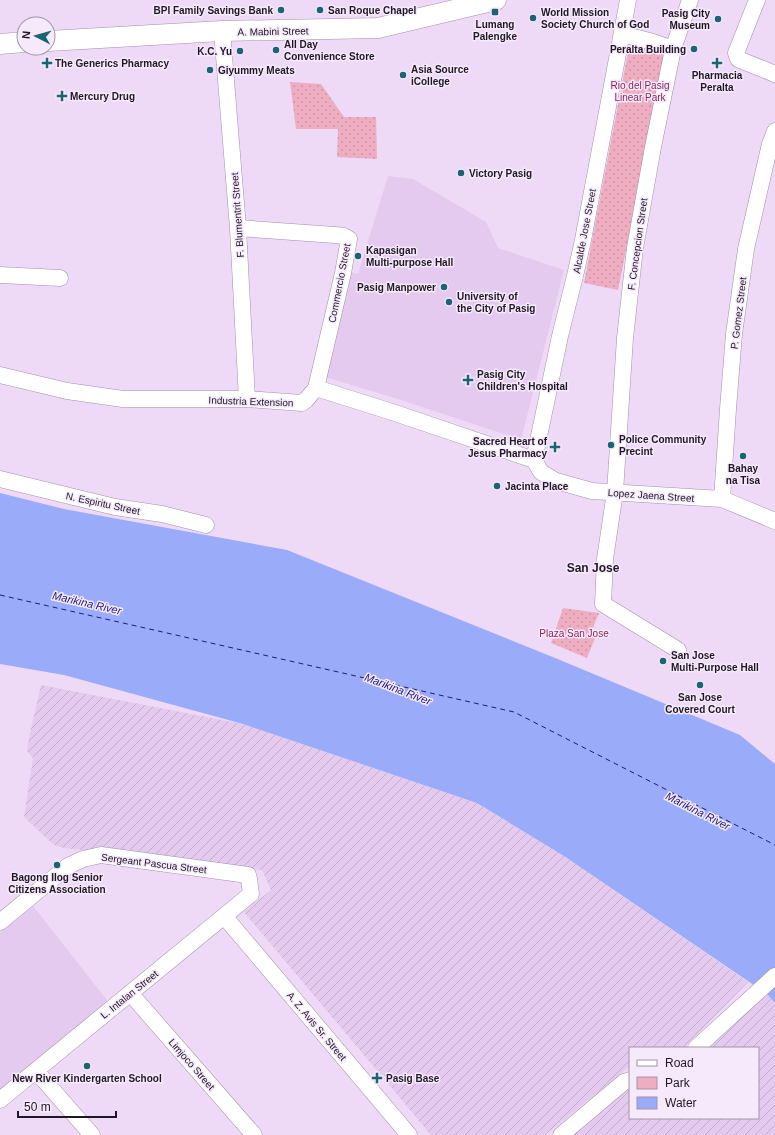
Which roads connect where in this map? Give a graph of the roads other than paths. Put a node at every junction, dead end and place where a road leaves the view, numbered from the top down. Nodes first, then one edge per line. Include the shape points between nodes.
1 (496, 0) edge
2 (628, 0) edge
3 (690, 0) edge
4 (757, 0) edge
5 (222, 31) junction
6 (622, 34) junction
7 (56, 41) edge
8 (16, 43) edge
9 (0, 44) edge
10 (673, 49) junction
11 (775, 74) edge
12 (775, 131) edge
13 (238, 228) junction
14 (0, 275) edge
15 (60, 278) dead end
16 (0, 375) edge
17 (316, 388) junction
18 (247, 399) junction
19 (534, 460) junction
20 (0, 479) edge
21 (615, 492) junction
22 (722, 500) junction
23 (775, 521) edge
24 (206, 525) dead end
25 (678, 650) dead end
26 (250, 885) joint
27 (224, 916) junction
28 (0, 922) edge
29 (775, 976) edge
30 (130, 993) junction
31 (697, 1047) edge
32 (36, 1071) junction
33 (629, 1080) edge
34 (0, 1100) edge
35 (92, 1135) edge
36 (254, 1135) edge
37 (409, 1135) edge
38 (561, 1135) edge

1 - 5 main road, A. Mabini Street via 378,28
2 - 6 street, Alcalde Jose Street
3 - 10 street, F. Concepcion Street
4 - 11 street via 736,53 738,59
5 - 7 main road, A. Mabini Street
5 - 13 street, F. Blumentrit Street
6 - 10 street
6 - 19 street, Alcalde Jose Street via 579,256
8 - 9 main road
10 - 21 street, F. Concepcion Street via 633,260
12 - 22 street, P. Gomez Street via 746,249 734,334
13 - 17 street, Commercio Street via 335,235 349,239
13 - 18 street, F. Blumentrit Street
14 - 15 street
16 - 18 street, Industria Extension via 67,391 123,399
17 - 18 street, Industria Extension via 302,403
17 - 19 street
19 - 21 street, Lopez Jaena Street via 541,472 556,481 592,491
20 - 24 street, N. Espiritu Street via 115,507 162,514
21 - 22 street, Lopez Jaena Street
21 - 25 street, F. Concepcion Street via 605,559 603,604
22 - 23 street, Lopez Jaena Street
26 - 27 street, L. Intalan Street via 251,894
26 - 28 street, Sergeant Pascua Street via 248,875 102,855 83,859 68,866
27 - 30 street, L. Intalan Street
27 - 37 street, A. Z. Avis Sr. Street
29 - 31 street
30 - 32 street, L. Intalan Street
30 - 36 street, Limjoco Street
32 - 34 street, L. Intalan Street
32 - 35 street
33 - 38 street

